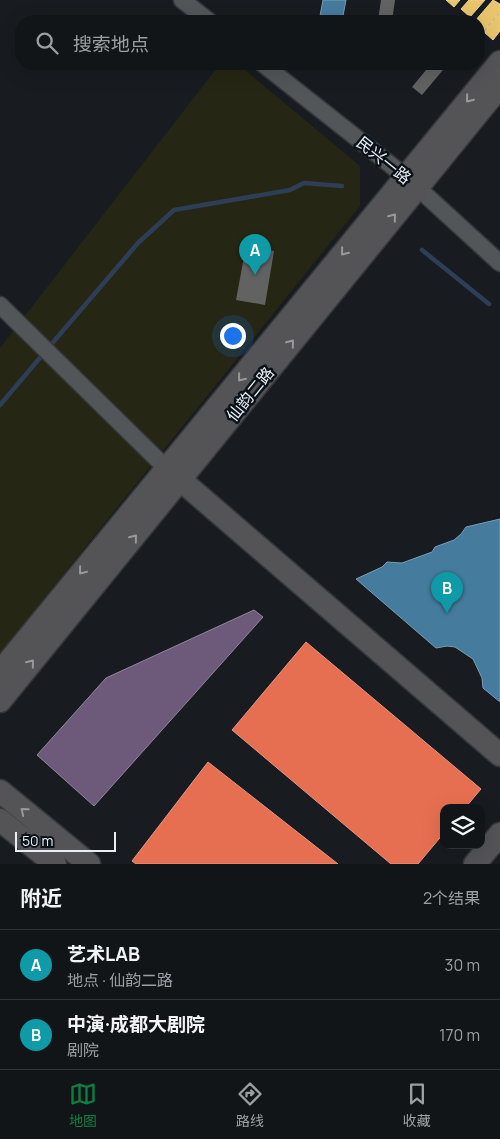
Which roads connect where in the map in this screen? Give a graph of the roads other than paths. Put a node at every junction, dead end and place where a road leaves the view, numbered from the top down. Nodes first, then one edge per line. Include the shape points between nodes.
1 (182, 0) edge
2 (201, 15) edge
3 (500, 62) edge
4 (271, 70) edge
5 (500, 86) edge
6 (412, 182) junction
7 (500, 262) edge
8 (0, 305) edge
9 (174, 474) junction
10 (0, 672) edge
11 (0, 701) edge
12 (500, 755) edge
13 (0, 791) edge
14 (0, 820) edge
15 (500, 834) edge
16 (55, 864) edge
17 (90, 864) edge
18 (475, 864) edge

1 - 2 street
3 -> 6 street, 仙韵二路
4 - 6 street, 民兴一路
5 - 6 street, 仙韵二路
6 - 7 street, 民兴一路
6 - 9 street, 仙韵二路
8 - 9 street
9 -> 10 street, 仙韵二路
11 -> 9 street, 仙韵二路
9 - 12 street
17 -> 13 street
14 - 16 street
15 - 18 street

